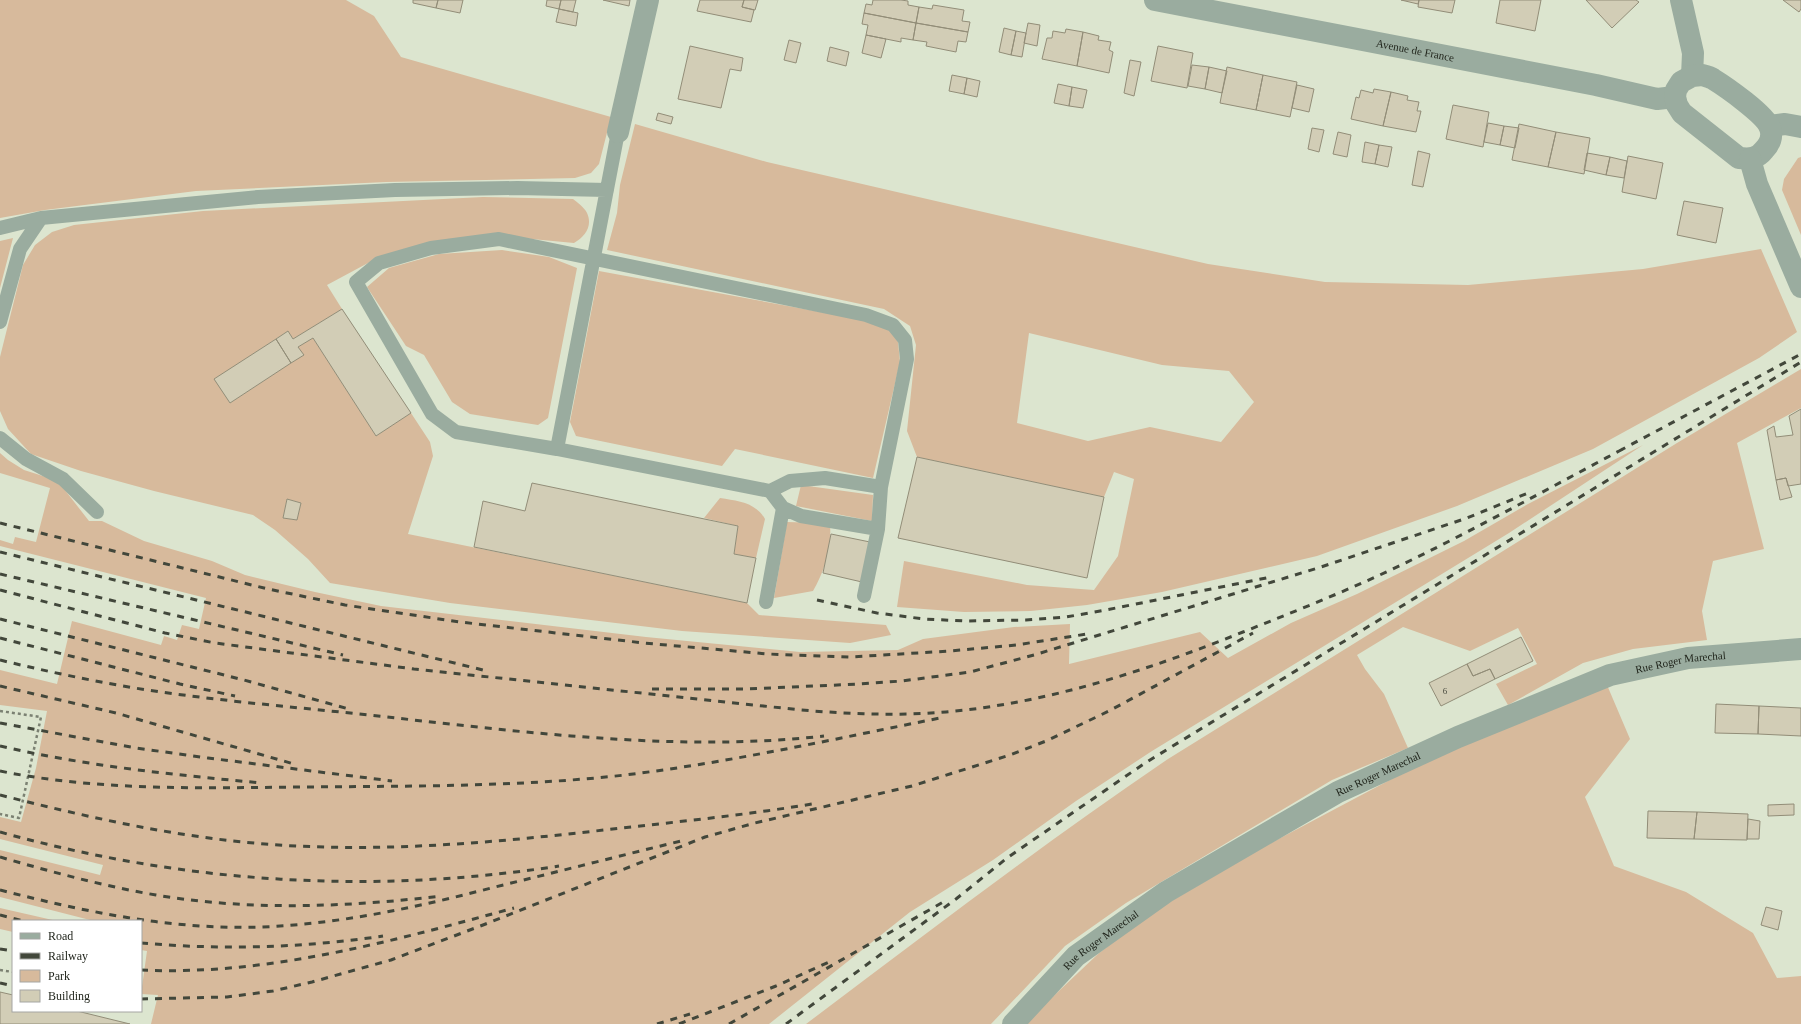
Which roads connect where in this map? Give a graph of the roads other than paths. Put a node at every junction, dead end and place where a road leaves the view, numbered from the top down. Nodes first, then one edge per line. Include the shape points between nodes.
1 (648, 0) edge
2 (1155, 0) edge
3 (1682, 0) edge
4 (1692, 76) junction
5 (1675, 97) junction
6 (1770, 126) junction
7 (1801, 126) edge
8 (618, 132) joint
9 (1750, 159) junction
10 (607, 190) junction
11 (41, 218) junction
12 (0, 228) edge
13 (594, 259) junction
14 (1801, 287) edge
15 (0, 322) edge
16 (0, 438) edge
17 (557, 449) junction
18 (881, 487) junction
19 (770, 491) junction
20 (782, 508) junction
21 (98, 512) dead end
22 (878, 528) junction
23 (864, 596) dead end
24 (766, 602) dead end
25 (1801, 649) edge
26 (1013, 1024) edge

1 - 8 street
2 - 5 street, Avenue de France via 1656,99
3 - 4 street via 1693,53
4 - 5 street via 1681,82
4 - 6 street via 1712,78 1759,114
5 - 9 street via 1682,113 1739,158
6 - 7 street
6 - 9 street via 1772,136 1768,146 1760,156
8 - 10 lane
9 - 14 street via 1757,184
10 - 11 lane via 395,190 258,197
10 - 13 lane
11 - 12 lane
11 - 15 lane via 20,249
13 - 17 lane
13 - 17 lane via 499,239 431,248 379,263 356,282 432,414 456,432
13 - 18 lane via 866,315 893,325 905,340 907,359
16 - 21 lane via 26,459 63,479
17 - 19 lane
18 - 19 lane via 825,478 790,481
18 - 22 lane
19 - 20 lane
20 - 22 lane via 801,516
20 - 24 lane
22 - 23 lane
25 - 26 street, Rue Roger Marechal via 1688,658 1610,675 1458,737 1338,792 1166,892 1076,956

